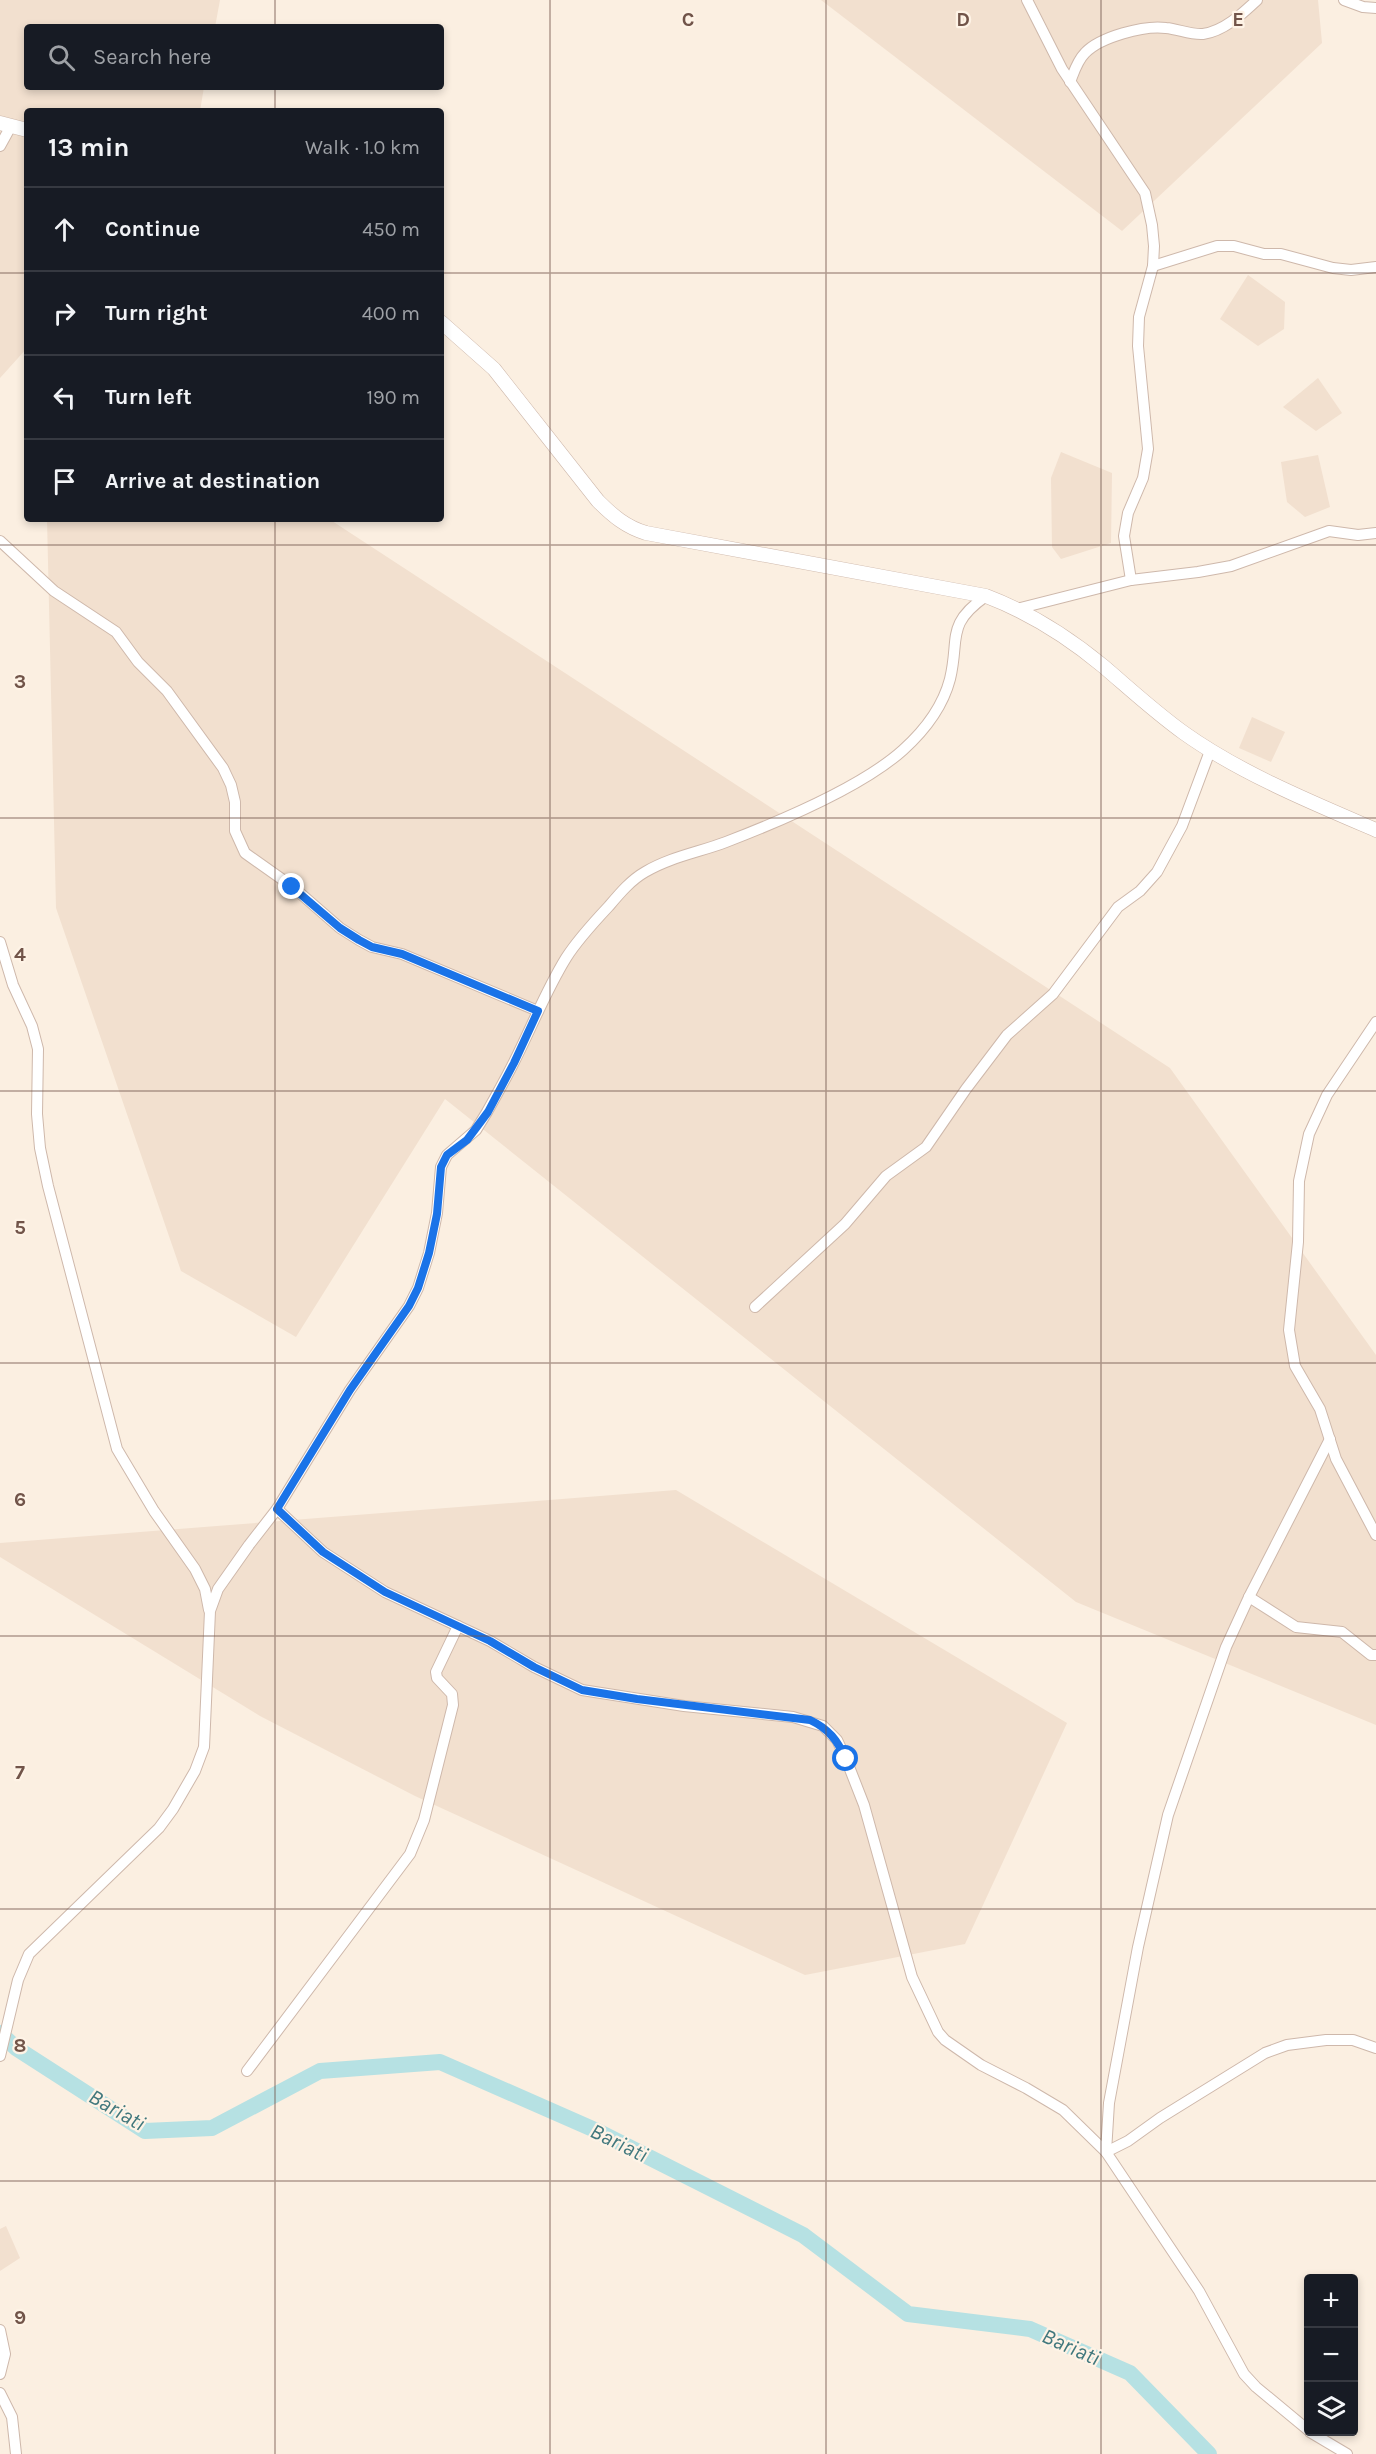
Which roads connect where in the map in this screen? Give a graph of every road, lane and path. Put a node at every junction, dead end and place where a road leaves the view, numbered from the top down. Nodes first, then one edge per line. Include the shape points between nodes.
1 (1027, 0) edge
2 (1257, 0) edge
3 (1344, 0) edge
4 (1376, 8) edge
5 (1070, 82) junction
6 (6, 124) edge
7 (24, 129) edge
8 (0, 146) edge
9 (1153, 266) junction
10 (1376, 267) edge
11 (444, 325) edge
12 (1376, 533) edge
13 (0, 541) edge
14 (1131, 580) junction
15 (986, 597) junction
16 (1017, 609) junction
17 (1210, 751) junction
18 (1376, 830) edge
19 (0, 942) edge
20 (538, 1011) junction
21 (1376, 1022) edge
22 (755, 1307) dead end
23 (1330, 1439) junction
24 (277, 1509) junction
25 (1376, 1535) edge
26 (1249, 1597) junction
27 (210, 1611) junction
28 (458, 1626) junction
29 (1376, 1655) edge
30 (1376, 2048) edge
31 (0, 2056) edge
32 (247, 2071) dead end
33 (1106, 2152) junction
34 (0, 2330) edge
35 (0, 2374) edge
36 (0, 2393) edge
37 (1304, 2427) edge
38 (1317, 2436) edge
39 (16, 2454) edge
40 (1347, 2454) edge

1 - 5 street
2 - 5 street via 1225,26 1212,31 1201,34 1164,27 1128,32 1099,44 1083,55
3 - 4 street
5 - 9 street via 1145,193 1155,246
6 - 7 street
6 - 8 street
9 - 10 street via 1217,246 1234,246 1342,269
9 - 14 street via 1139,317 1148,449 1124,536
11 - 15 street via 494,369 598,501 631,528
12 - 14 street via 1329,531 1231,566
13 - 20 street via 54,591 116,632 167,691 223,768 235,802 235,831 245,854 340,928 372,947 402,954
14 - 16 street
15 - 16 street
15 - 20 street via 969,608 957,624 944,699 904,750 875,771 818,801 726,842 646,871 583,935
16 - 17 street via 1101,664
17 - 18 street
17 - 22 street via 1182,826 1157,872 1118,907 1053,994 1007,1035 926,1147 886,1176 845,1224
19 - 27 street via 38,1049 40,1148 117,1449 195,1569
20 - 24 street via 488,1112 467,1140 447,1155 441,1167 429,1253 409,1306 350,1390
21 - 23 street via 1320,1109 1299,1181 1298,1242 1289,1313 1291,1354 1320,1409
23 - 25 street via 1340,1468
23 - 26 street
24 - 27 street via 224,1581
24 - 28 street via 323,1552 350,1570 385,1592
26 - 29 street via 1296,1627 1342,1632
26 - 33 street via 1207,1699 1160,1842 1109,2103
27 - 31 street via 204,1747 195,1771 159,1828 28,1954
28 - 32 street via 436,1672 452,1694 453,1706 424,1820 410,1854
28 - 33 street via 582,1690 793,1717 823,1726 837,1740 864,1805 912,1977 938,2032 981,2065 1063,2110
30 - 33 street via 1353,2040 1326,2040 1287,2045 1265,2053
33 - 37 street via 1199,2291 1244,2374
34 - 35 street via 5,2354
36 - 39 street via 12,2417
38 - 40 street

